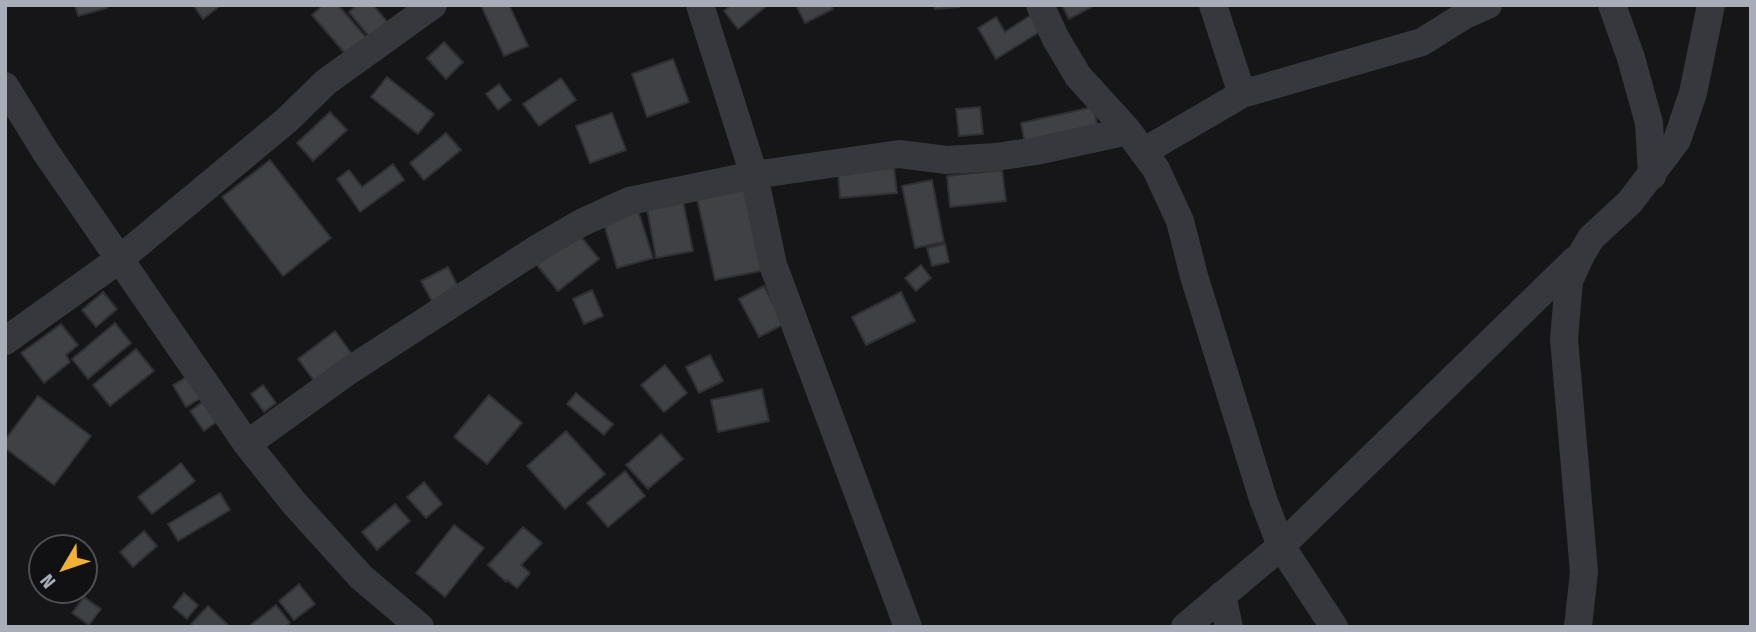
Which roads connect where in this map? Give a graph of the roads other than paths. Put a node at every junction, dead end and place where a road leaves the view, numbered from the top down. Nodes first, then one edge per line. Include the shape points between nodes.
1 (433, 5) edge
2 (700, 5) edge
3 (1040, 5) edge
4 (1213, 5) edge
5 (1488, 5) edge
6 (1612, 5) edge
7 (1712, 5) edge
8 (5, 86) edge
9 (1242, 94) junction
10 (1135, 141) junction
11 (754, 175) junction
12 (1652, 176) junction
13 (1581, 255) junction
14 (121, 258) junction
15 (5, 341) edge
16 (247, 444) junction
17 (1281, 546) junction
18 (1222, 595) junction
19 (420, 627) edge
20 (908, 627) edge
21 (1185, 627) edge
22 (1229, 627) edge
23 (1334, 627) edge
24 (1577, 627) edge

1 - 14 street via 326,82 288,120
2 - 11 street
3 - 10 street via 1078,76
4 - 9 street
5 - 9 street via 1422,42
6 - 12 street via 1649,123
7 - 12 street via 1693,93 1677,140
8 - 14 street
9 - 10 street
10 - 11 street via 947,160 899,154
10 - 17 street via 1156,169 1180,221
11 - 16 street via 629,201 580,223 350,370
11 - 20 street via 773,265
12 - 13 street via 1591,238
13 - 17 street
13 - 24 street via 1569,281 1564,340 1584,572
14 - 15 street
14 - 16 street
16 - 19 street via 361,577
17 - 18 street
17 - 23 street
18 - 21 street
18 - 22 street

